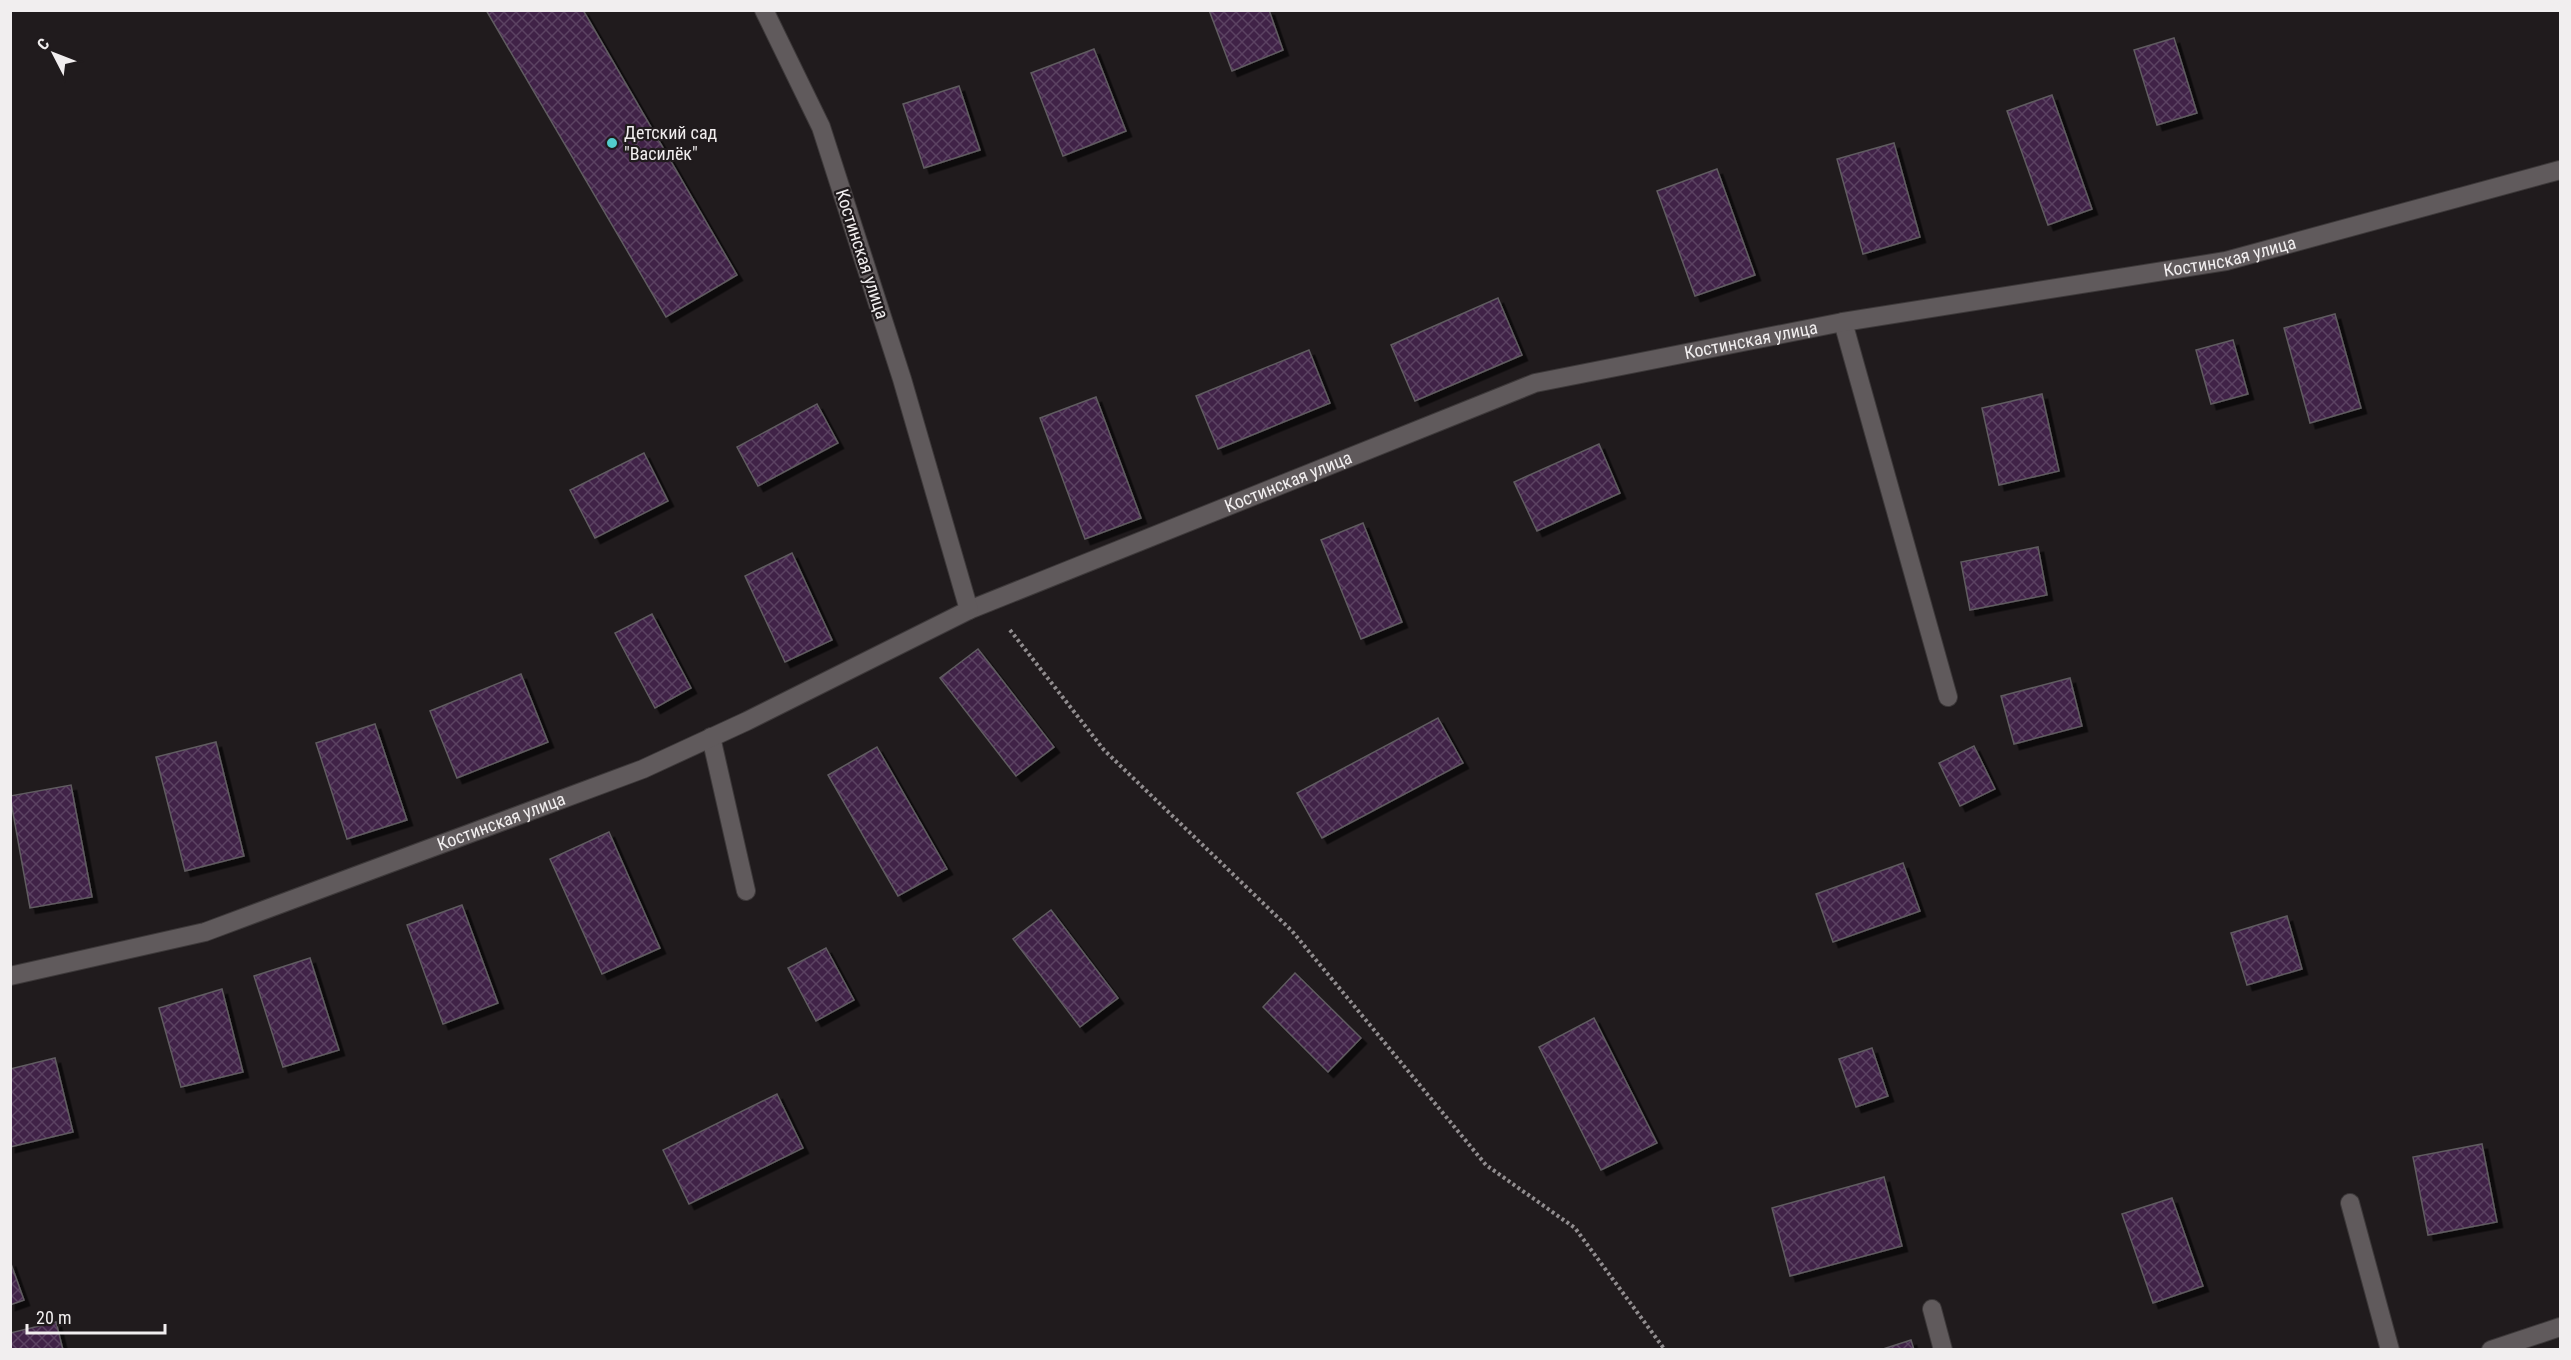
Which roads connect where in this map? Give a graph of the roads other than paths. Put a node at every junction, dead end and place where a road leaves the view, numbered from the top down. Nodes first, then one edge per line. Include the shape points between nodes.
1 (764, 10) edge
2 (2560, 170) edge
3 (1843, 322) junction
4 (969, 610) junction
5 (1948, 697) dead end
6 (711, 737) junction
7 (746, 891) dead end
8 (10, 975) edge
9 (2350, 1203) dead end
10 (1932, 1309) dead end
11 (2560, 1327) edge
12 (1943, 1350) edge
13 (2390, 1350) edge
14 (2491, 1350) edge

1 - 4 street, Костинская улица via 821,127 902,379
2 - 3 street, Костинская улица via 2226,261
3 - 4 street, Костинская улица via 1535,383
3 - 5 street
4 - 6 street, Костинская улица
6 - 7 street
6 - 8 street, Костинская улица via 643,769 205,932
9 - 13 street
10 - 12 street
11 - 14 street

